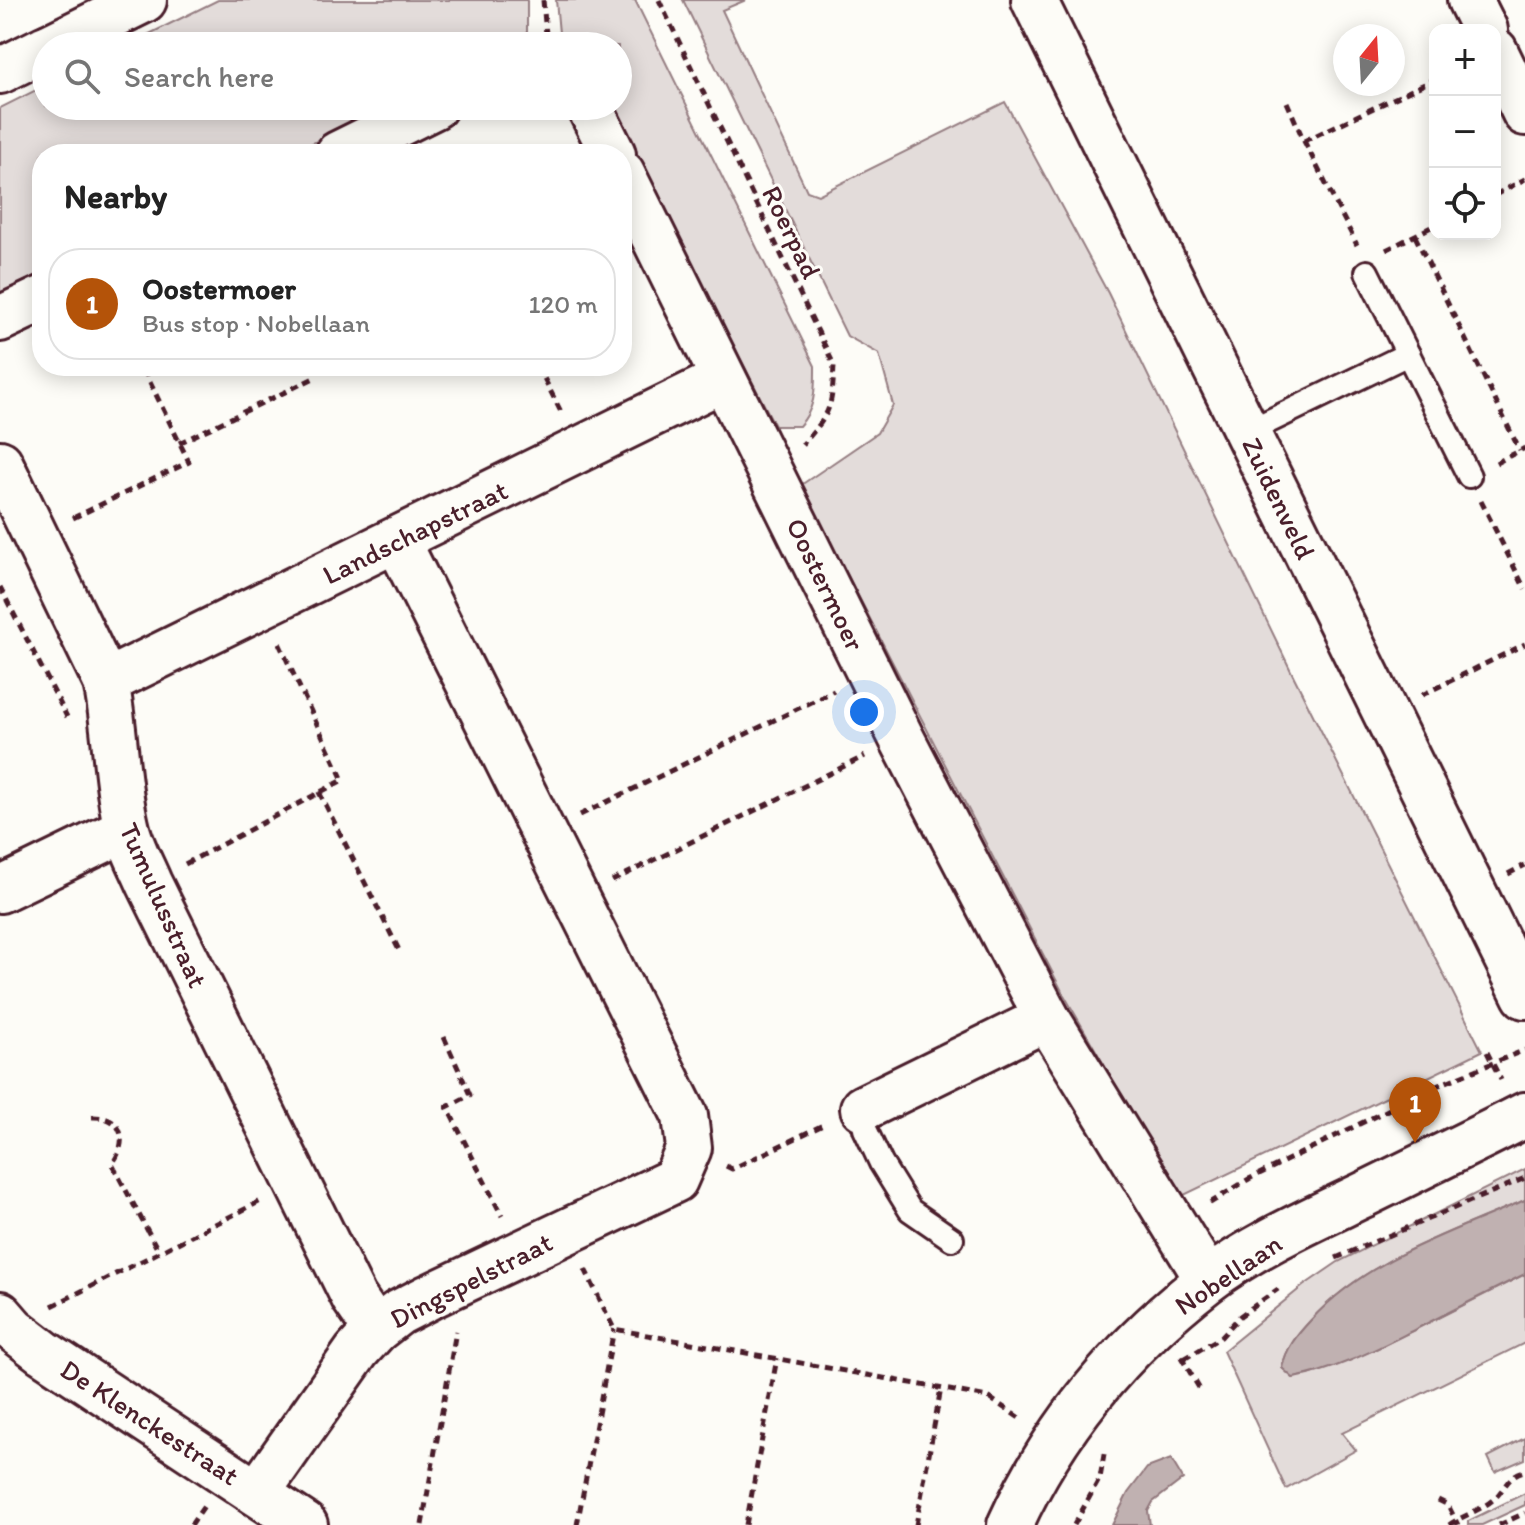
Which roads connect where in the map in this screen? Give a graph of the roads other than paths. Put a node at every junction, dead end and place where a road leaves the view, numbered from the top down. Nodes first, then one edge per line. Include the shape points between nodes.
1 (144, 0) edge
2 (1034, 0) edge
3 (1470, 0) edge
4 (1482, 24) edge
5 (79, 32) edge
6 (32, 55) edge
7 (1501, 63) edge
8 (0, 71) edge
9 (1525, 113) edge
10 (407, 120) edge
11 (596, 120) edge
12 (358, 144) edge
13 (608, 144) edge
14 (632, 193) edge
15 (1366, 266) road end
16 (32, 304) edge
17 (0, 319) edge
18 (1408, 354) junction
19 (723, 379) junction
20 (1247, 432) junction
21 (0, 463) edge
22 (1469, 476) road end
23 (397, 540) junction
24 (106, 682) junction
25 (126, 829) junction
26 (0, 890) edge
27 (1525, 996) edge
28 (1047, 1018) junction
29 (863, 1108) joint
30 (1525, 1115) edge
31 (952, 1239) dead end
32 (1208, 1280) junction
33 (7, 1322) edge
34 (376, 1330) junction
35 (257, 1493) junction
36 (305, 1525) edge
37 (1010, 1525) edge

1 - 5 street
2 - 20 street, Zuidenveld
3 - 4 street
6 - 8 street
7 - 9 street
10 - 12 street
11 - 13 street
14 - 19 street, Oostermoer
15 - 18 lane
16 - 17 street
18 - 20 lane
18 - 22 lane
19 - 23 street, Landschapstraat
19 - 28 street, Oostermoer
20 - 27 street, Zuidenveld
21 - 24 street, Tumulusstraat
23 - 24 street, Landschapstraat
23 - 34 street, Dingspelstraat via 685,1116 689,1148 675,1180 398,1313
24 - 25 street, Tumulusstraat
25 - 26 street
25 - 34 street, Tumulusstraat via 354,1298
28 - 29 street
28 - 32 street, Oostermoer
29 - 31 lane via 865,1129 910,1210
30 - 32 street, Nobellaan via 1263,1245
32 - 37 street, Nobellaan via 1093,1390 1062,1431
33 - 35 street, De Klenckestraat via 43,1352
34 - 35 street, Dingspelstraat via 339,1373
35 - 36 street, De Klenckestraat

